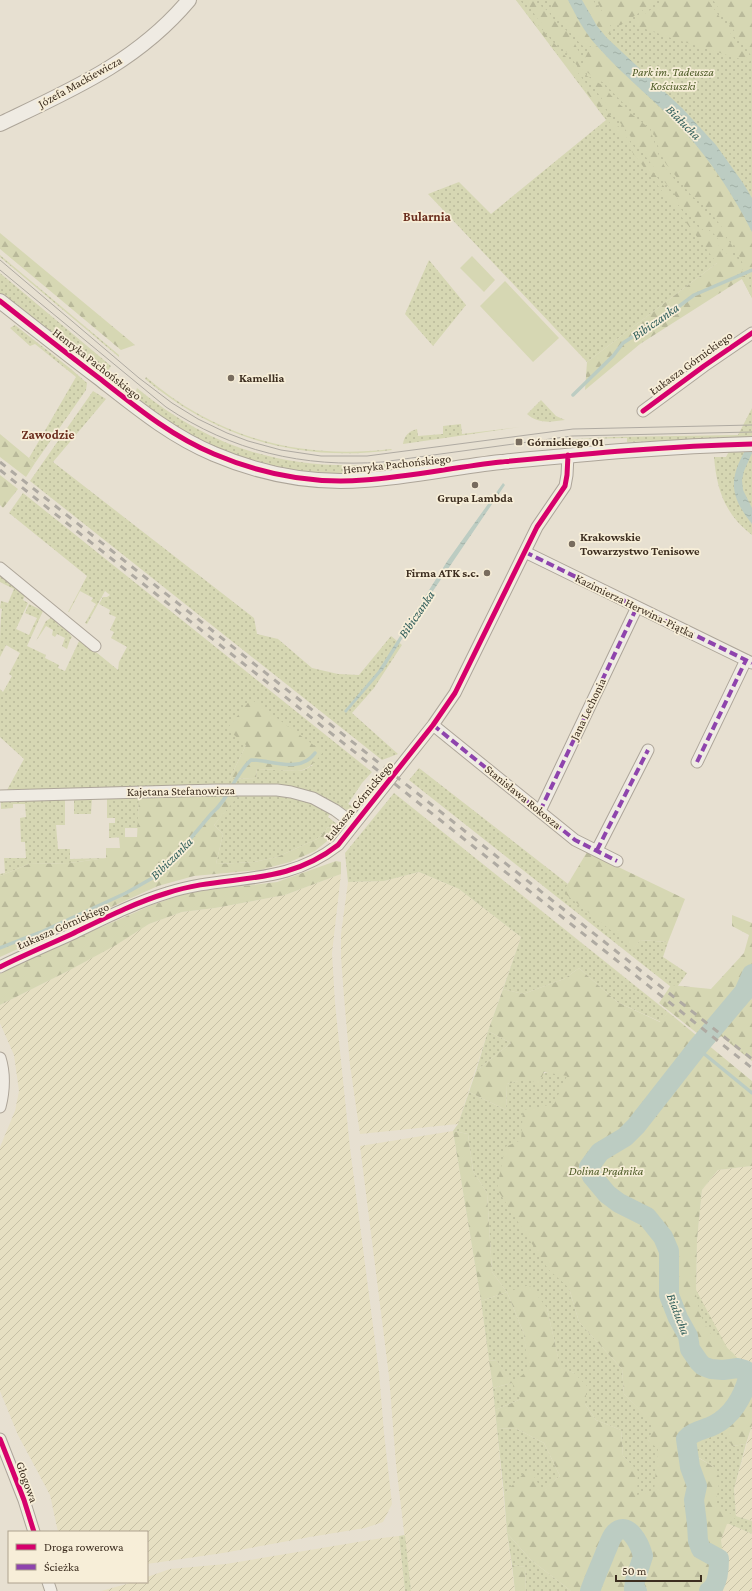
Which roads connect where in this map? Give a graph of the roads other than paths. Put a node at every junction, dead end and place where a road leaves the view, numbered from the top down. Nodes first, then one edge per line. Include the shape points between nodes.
1 (189, 0) edge
2 (0, 124) edge
3 (0, 301) edge
4 (752, 333) edge
5 (643, 411) dead end
6 (752, 444) edge
7 (568, 455) junction
8 (525, 552) junction
9 (0, 568) edge
10 (637, 608) junction
11 (96, 646) dead end
12 (749, 662) edge
13 (433, 725) junction
14 (648, 750) dead end
15 (696, 762) dead end
16 (0, 796) edge
17 (540, 811) junction
18 (354, 824) junction
19 (597, 850) junction
20 (617, 861) dead end
21 (0, 967) edge
22 (0, 1058) edge
23 (0, 1107) edge
24 (0, 1439) edge
25 (34, 1531) edge

1 - 2 street, Józefa Mackiewicza via 156,34 113,67
3 - 7 street, Henryka Pachońskiego via 159,425 208,452 257,469 314,479 363,480
4 - 5 street, Łukasza Górnickiego
6 - 7 street, Henryka Pachońskiego via 677,446
7 - 8 street, Łukasza Górnickiego via 565,486 537,527
8 - 10 street, Kazimierza Herwina-Piątka
8 - 13 street, Łukasza Górnickiego via 455,693
9 - 11 street
10 - 12 street, Kazimierza Herwina-Piątka
10 - 17 street, Jana Lechonia
12 - 15 street, Kazimierza Herwina-Piątka
13 - 17 street, Stanisława Rokosza
13 - 18 street, Łukasza Górnickiego
14 - 19 street
16 - 18 street, Kajetana Stefanowicza via 284,790 326,804
17 - 19 street, Stanisława Rokosza via 575,840
18 - 21 street, Łukasza Górnickiego via 338,845 305,865 256,879 192,886 168,892 135,904
19 - 20 street, Stanisława Rokosza
22 - 23 street via 4,1078
24 - 25 street, Głogowa

